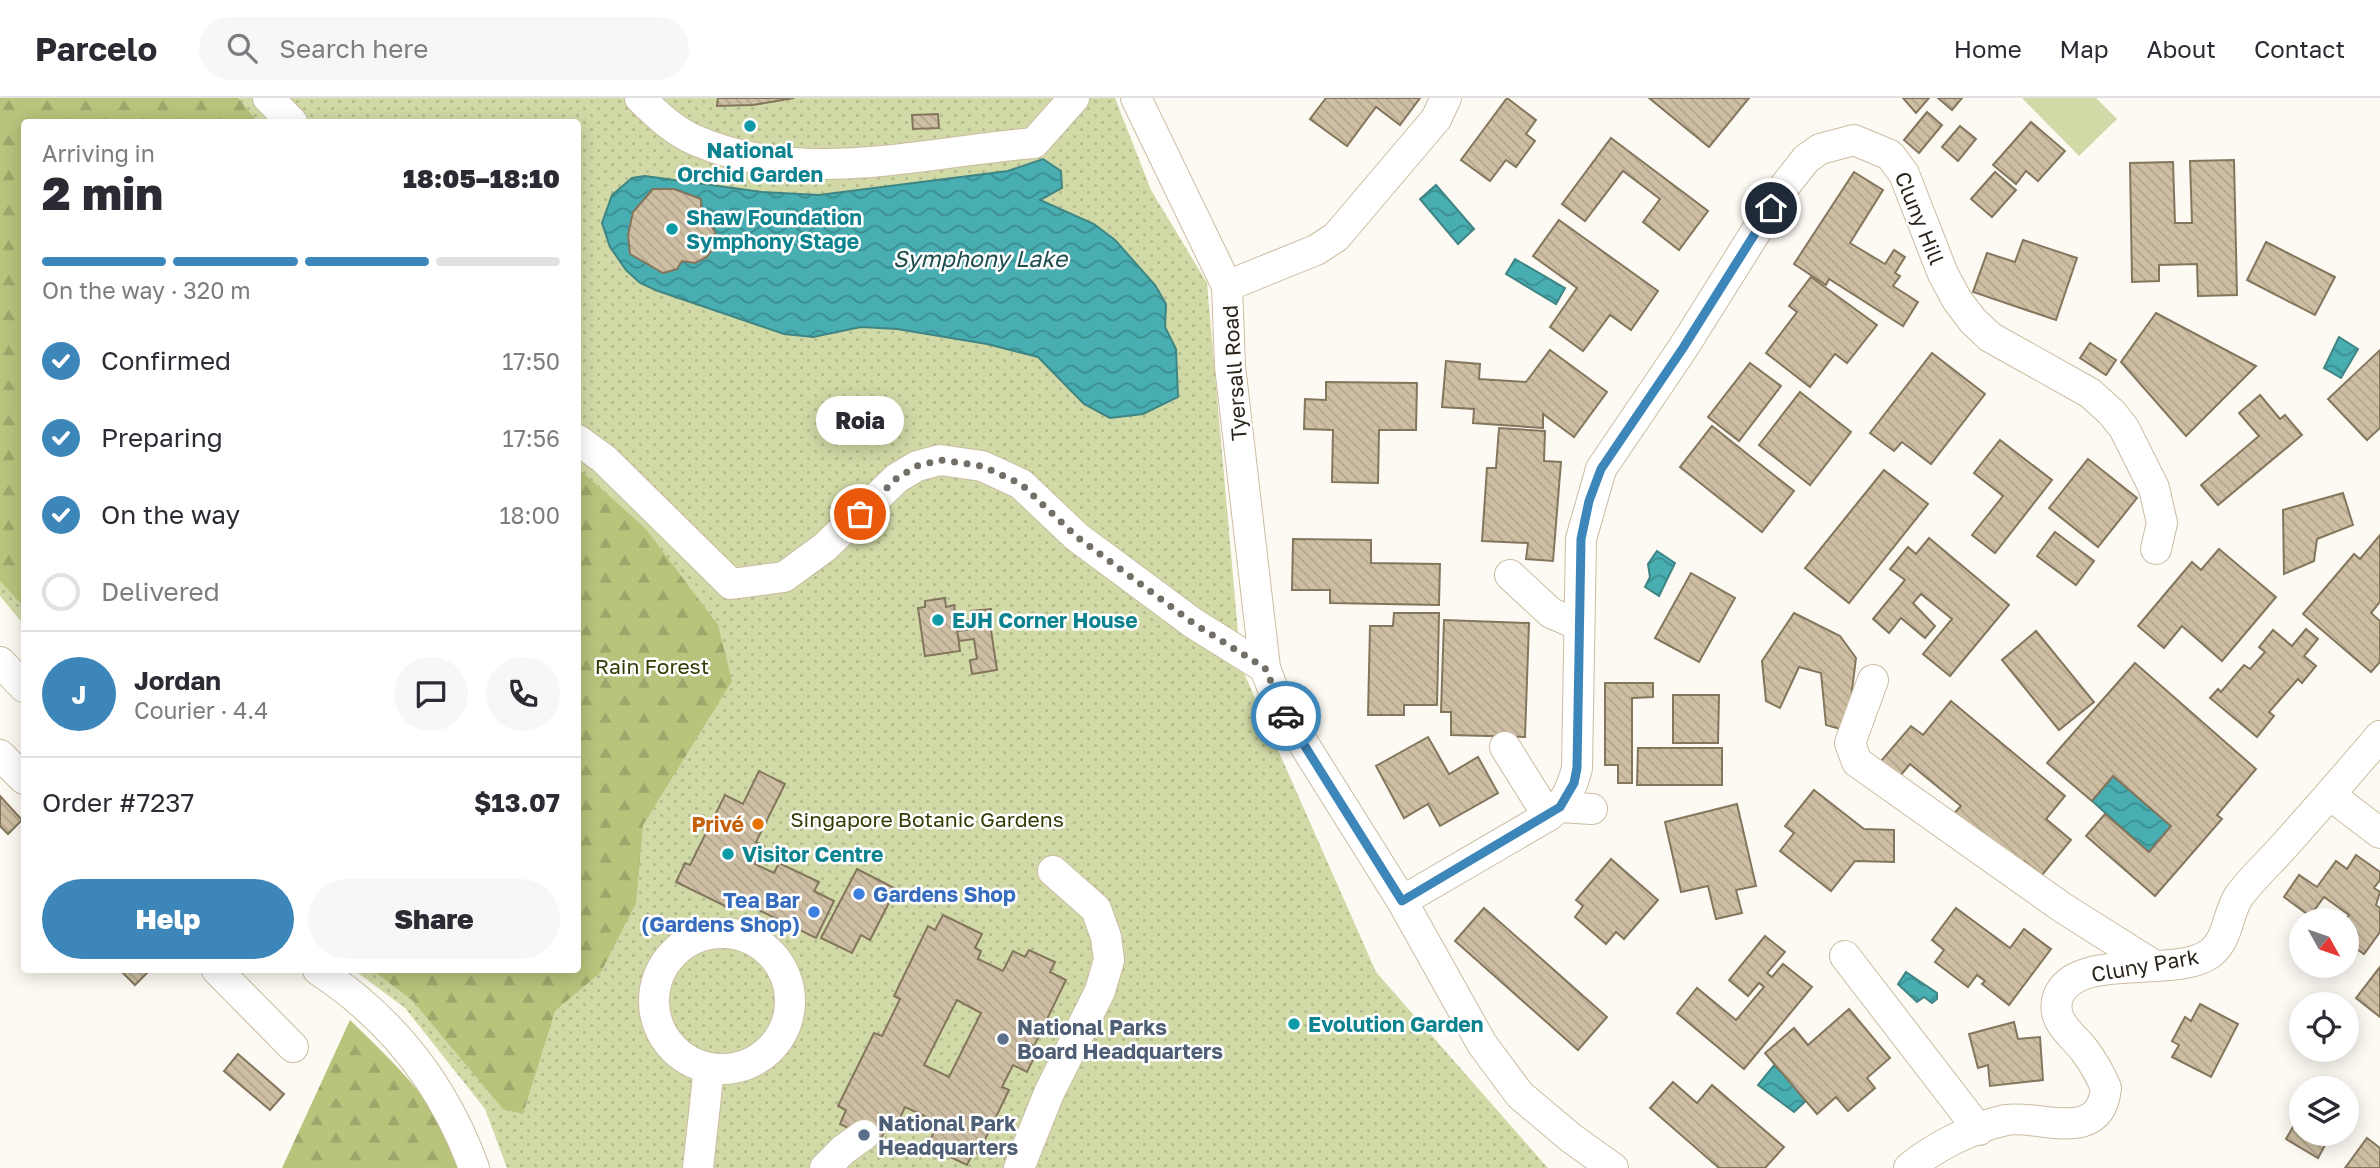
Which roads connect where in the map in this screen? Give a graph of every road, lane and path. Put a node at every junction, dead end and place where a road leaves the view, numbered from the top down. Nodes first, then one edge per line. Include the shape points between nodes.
1 (268, 98) edge
2 (640, 98) edge
3 (1074, 98) edge
4 (1136, 98) edge
5 (1446, 98) edge
6 (289, 119) edge
7 (1227, 286) junction
8 (581, 442) edge
9 (2156, 549) dead end
10 (1510, 575) dead end
11 (1579, 625) junction
12 (0, 662) edge
13 (1265, 668) junction
14 (1872, 680) dead end
15 (21, 684) edge
16 (2380, 736) edge
17 (1504, 747) dead end
18 (0, 755) edge
19 (21, 776) edge
20 (2330, 795) junction
21 (1592, 809) dead end
22 (1554, 812) junction
23 (2380, 833) edge
24 (1054, 871) dead end
25 (1402, 901) junction
26 (1845, 956) dead end
27 (2155, 966) junction
28 (220, 973) edge
29 (322, 973) edge
30 (293, 1046) dead end
31 (709, 1068) junction
32 (1979, 1130) junction
33 (864, 1135) dead end
34 (474, 1168) edge
35 (698, 1168) edge
36 (825, 1168) edge
37 (1019, 1168) edge
38 (1613, 1168) edge
39 (1909, 1168) edge

1 - 6 street
2 - 3 street via 692,139 752,159 806,164 866,162 1034,143
4 - 7 street, Tyersall Road
5 - 7 street via 1436,119 1336,237 1317,250
7 - 13 street, Tyersall Road via 1230,366
8 - 13 street via 604,459 731,584 784,577 825,547 897,478 917,466 940,460 982,466 1021,484 1077,537 1193,623
9 - 11 street, Cluny Hill via 2162,523 2154,488 2124,428 2090,393 1990,337 1973,321 1943,274 1899,164 1874,146 1854,140 1813,154 1784,187 1601,469 1581,539
10 - 11 street via 1551,613
11 - 22 street, Cluny Hill via 1577,768 1574,783
12 - 15 street
13 - 25 street, Tyersall Road via 1278,703
14 - 27 street via 1850,743 1857,762 2063,908
16 - 20 street, Cluny Park
17 - 22 street
18 - 19 street
20 - 23 street
20 - 27 street, Cluny Park via 2238,897 2221,943 2209,954 2182,964
21 - 22 street
22 - 25 street
24 - 37 street via 1096,909 1109,960 1100,991 1049,1093
25 - 38 street, Tyersall Road via 1482,1044 1520,1095
26 - 32 street
27 - 32 street, Cluny Park via 2078,977 2059,996 2056,1009 2062,1027 2085,1051 2106,1088 2095,1112 2083,1122 2055,1125 2009,1119
28 - 30 street
29 - 34 street via 377,1014 401,1041 440,1093
31 - 31 street via 681,1056 661,1033 653,1003 659,974 676,950 695,938 718,932 740,935 775,957 785,973 790,1011 774,1045 756,1060 733,1069
31 - 35 street
32 - 39 street, Cluny Park
33 - 36 street

